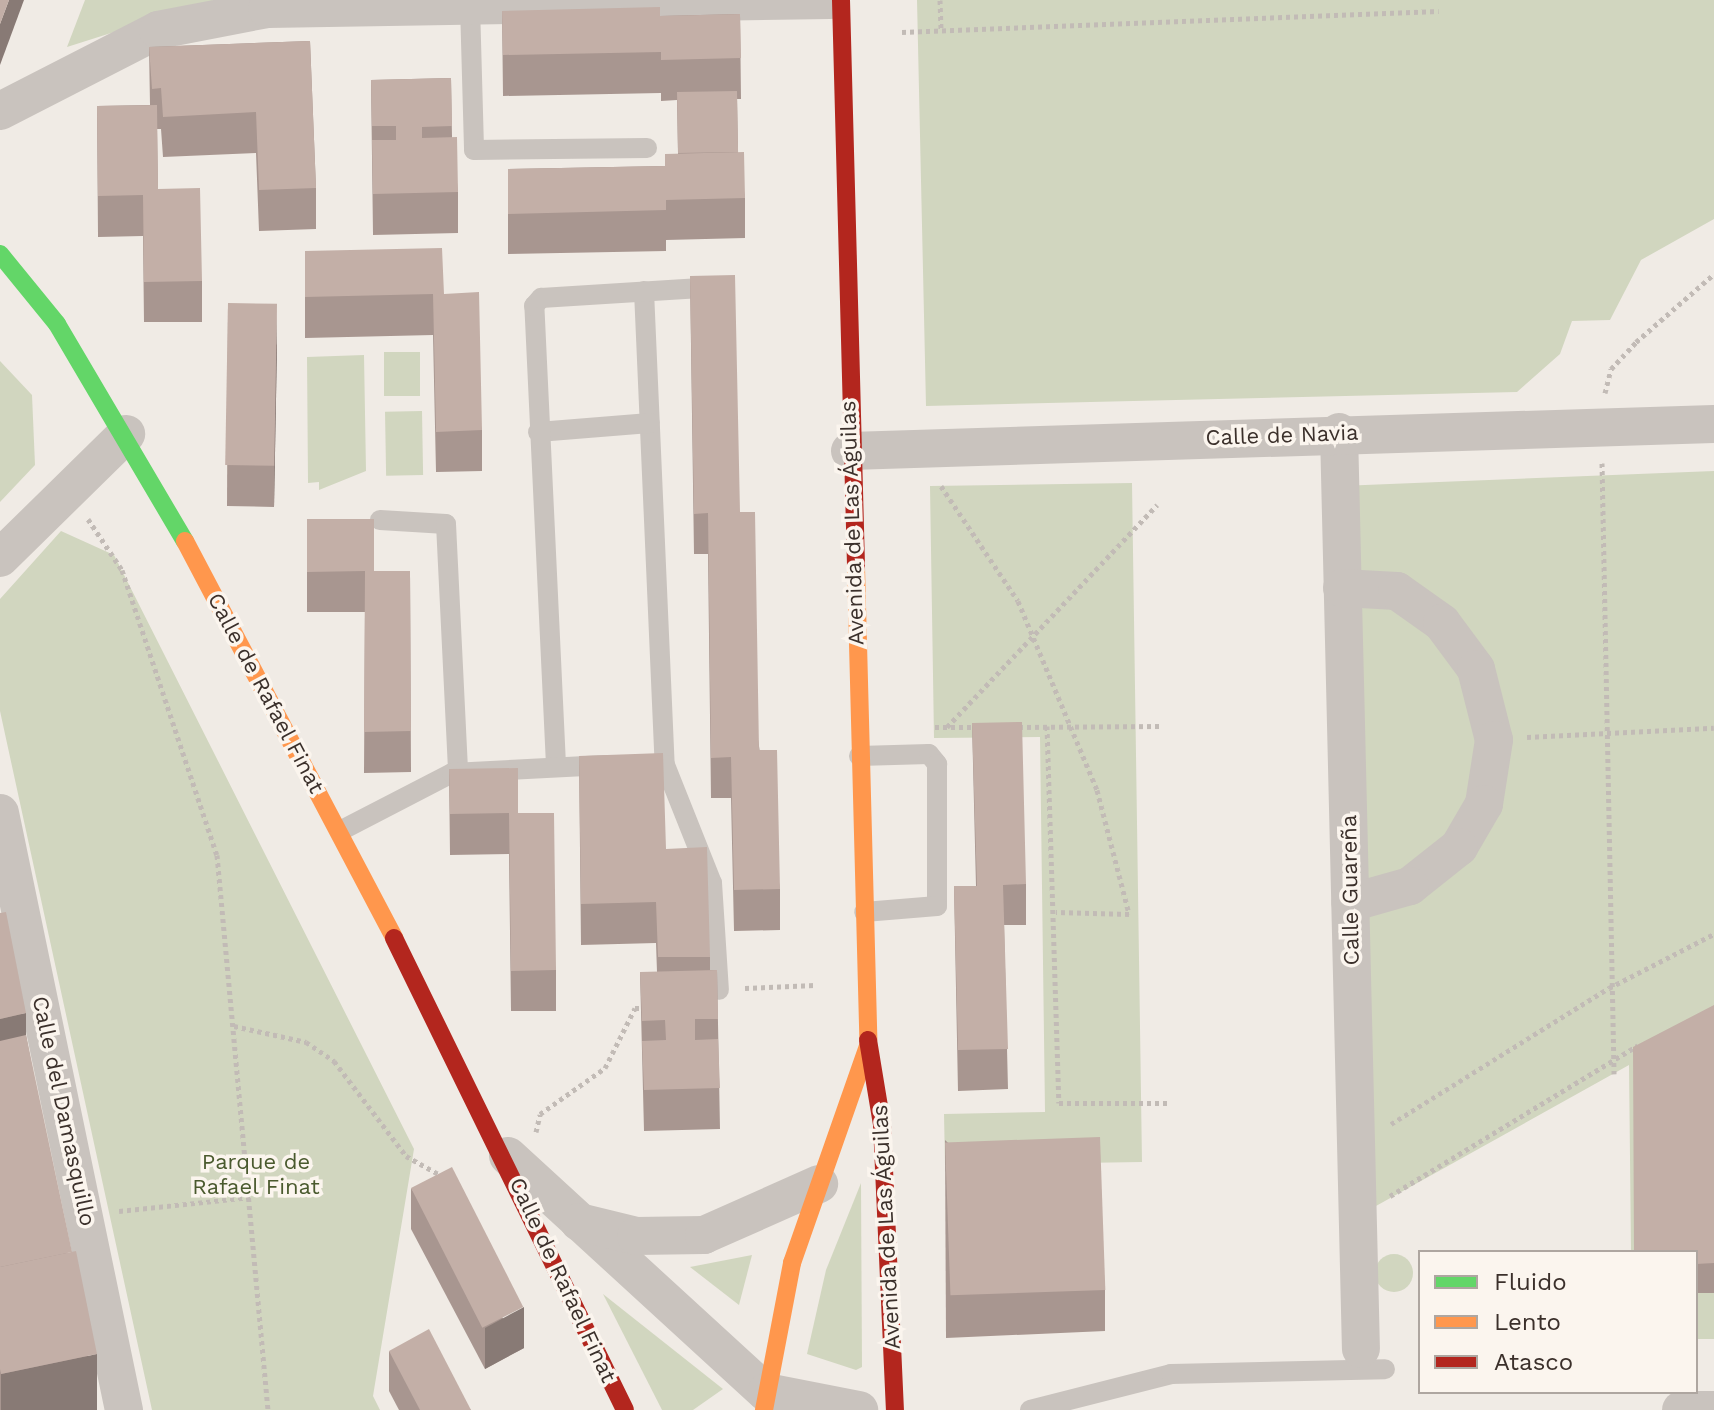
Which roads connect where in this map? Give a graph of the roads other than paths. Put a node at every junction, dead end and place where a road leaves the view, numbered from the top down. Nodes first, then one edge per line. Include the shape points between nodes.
1 (830, 0) edge
2 (841, 0) edge
3 (446, 4) edge
4 (0, 111) edge
5 (647, 148) dead end
6 (0, 254) edge
7 (733, 287) edge
8 (644, 291) junction
9 (650, 423) junction
10 (1714, 424) edge
11 (538, 432) junction
12 (1339, 432) junction
13 (126, 434) junction
14 (850, 451) junction
15 (380, 520) dead end
16 (0, 558) edge
17 (1342, 588) junction
18 (859, 756) junction
19 (556, 765) junction
20 (665, 765) junction
21 (458, 772) junction
22 (0, 813) edge
23 (340, 831) junction
24 (1350, 903) junction
25 (864, 912) junction
26 (719, 990) edge
27 (868, 1046) junction
28 (502, 1150) junction
29 (819, 1184) junction
30 (573, 1220) junction
31 (1373, 1359) joint
32 (758, 1404) edge
33 (124, 1410) edge
34 (625, 1410) edge
35 (859, 1410) edge
36 (895, 1410) edge
37 (1030, 1410) edge
38 (1681, 1410) edge
39 (1714, 1410) edge

1 - 3 street
2 - 14 street, Avenida de Las Águilas
3 - 4 street via 267,9 158,30
3 - 5 lane via 474,150
6 - 13 street, Calle de Rafael Finat via 57,324
7 - 8 lane
8 - 9 lane
8 - 11 lane via 541,298 534,306
9 - 11 lane
9 - 20 lane
10 - 12 street, Calle de Navia
11 - 19 lane
12 - 14 street, Calle de Navia
12 - 17 street, Calle Guareña
13 - 16 street
13 - 23 street, Calle de Rafael Finat
14 - 18 street, Avenida de Las Águilas
15 - 21 lane via 446,524
17 - 24 street, Calle Guareña
17 - 24 street via 1397,591 1442,623 1476,669 1494,740 1484,804 1459,847 1410,886
18 - 25 street, Avenida de Las Águilas
18 - 25 lane via 936,757 937,906
19 - 20 lane
19 - 21 lane
20 - 26 lane via 712,883
21 - 23 lane
22 - 33 street, Calle del Damasquillo
23 - 28 street, Calle de Rafael Finat
24 - 31 street, Calle Guareña via 1358,1216
25 - 27 street, Avenida de Las Águilas
27 - 29 street, Avenida de Las Águilas
27 - 36 street, Avenida de Las Águilas via 882,1125
28 - 30 street, Calle de Rafael Finat
28 - 34 street, Calle de Rafael Finat
29 - 30 street, Calle de Rafael Finat via 704,1235 636,1236
29 - 32 street, Avenida de Las Águilas via 792,1263
30 - 32 street, Calle de Rafael Finat
31 - 37 lane via 1171,1374
32 - 35 street
38 - 39 street

